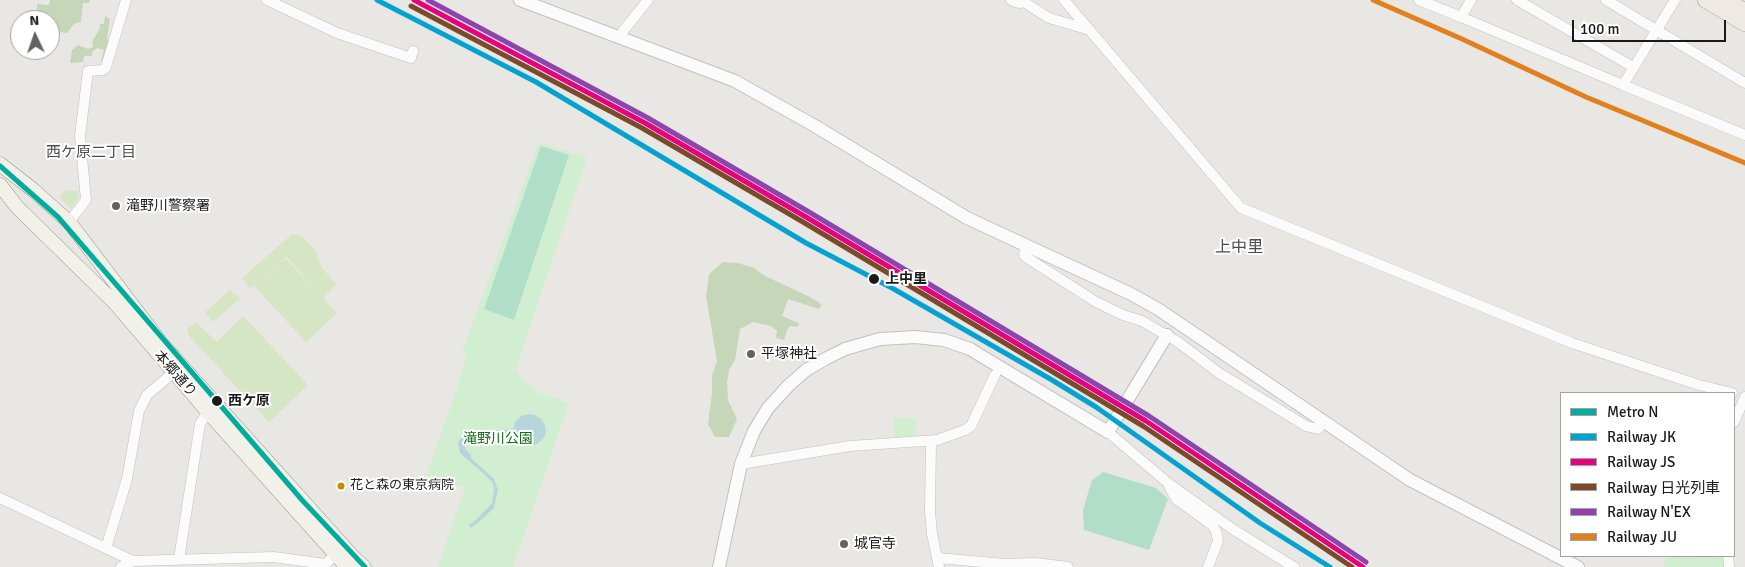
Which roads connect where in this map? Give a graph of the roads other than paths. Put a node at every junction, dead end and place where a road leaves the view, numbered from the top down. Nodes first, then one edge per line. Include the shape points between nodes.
1 (126, 0) edge
2 (267, 0) edge
3 (520, 0) edge
4 (648, 0) edge
5 (1011, 0) edge
6 (1064, 0) edge
7 (1418, 0) edge
8 (1471, 0) edge
9 (1518, 0) edge
10 (1606, 0) edge
11 (1675, 0) edge
12 (1705, 0) edge
13 (1726, 0) edge
14 (1745, 11) edge
15 (1461, 17) junction
16 (1745, 24) edge
17 (1090, 30) junction
18 (1656, 30) junction
19 (621, 37) junction
20 (413, 51) dead end
21 (1633, 67) junction
22 (1745, 83) edge
23 (1624, 85) junction
24 (1745, 135) edge
25 (0, 164) edge
26 (0, 185) edge
27 (71, 226) junction
28 (1026, 245) junction
29 (58, 247) junction
30 (110, 275) junction
31 (97, 285) junction
32 (1167, 335) junction
33 (174, 372) junction
34 (995, 375) dead end
35 (1726, 392) edge
36 (1745, 397) edge
37 (208, 412) junction
38 (1735, 420) edge
39 (1323, 422) junction
40 (1110, 429) junction
41 (931, 441) junction
42 (741, 464) junction
43 (1168, 483) junction
44 (0, 498) edge
45 (106, 548) junction
46 (336, 555) junction
47 (179, 559) junction
48 (133, 561) junction
49 (235, 562) edge
50 (938, 562) edge
51 (1034, 565) edge
52 (122, 567) edge
53 (347, 567) edge
54 (364, 567) edge
55 (719, 567) edge
56 (1068, 567) edge
57 (1208, 567) edge
58 (1294, 567) edge
59 (1578, 567) edge

1 - 27 street via 106,67 88,71 80,136 86,200
2 - 20 street via 336,33 411,58
3 - 19 street
4 - 19 street
5 - 17 street via 1024,2 1049,18
6 - 17 street
7 - 15 street
8 - 15 street
9 - 21 street
10 - 18 street
11 - 18 street
12 - 16 main road
13 - 14 main road
15 - 23 street
17 - 35 street via 1241,208 1572,344
18 - 21 street
18 - 22 street
19 - 28 street via 735,81 967,218
21 - 23 street
23 - 24 street
25 - 27 main road, 本郷通り
26 - 29 main road, 本郷通り via 17,207
27 - 29 main road
27 - 30 main road, 本郷通り
28 - 32 street via 1023,253 1029,259 1081,293
28 - 39 street via 1164,312
29 - 31 main road, 本郷通り
30 - 31 main road
30 - 54 main road, 本郷通り via 162,343
31 - 33 main road, 本郷通り
32 - 39 street via 1219,373 1306,426 1318,429
32 - 40 street
33 - 37 main road, 本郷通り
33 - 45 street via 147,396 139,411 127,479
34 - 41 street via 971,426
36 - 38 street
37 - 46 main road, 本郷通り
37 - 47 street via 200,424
39 - 59 street via 1410,480
40 - 42 street via 970,349 944,340 880,339 852,347 806,370 763,416
40 - 43 street
41 - 42 street via 850,446
41 - 50 street via 930,511
42 - 55 street
43 - 57 street via 1176,499 1216,531 1218,541
43 - 58 street
44 - 45 street
45 - 48 street
46 - 49 street via 324,564 274,557
46 - 53 main road, 本郷通り
47 - 48 street
47 - 49 street
48 - 52 street
50 - 51 street
51 - 56 street

